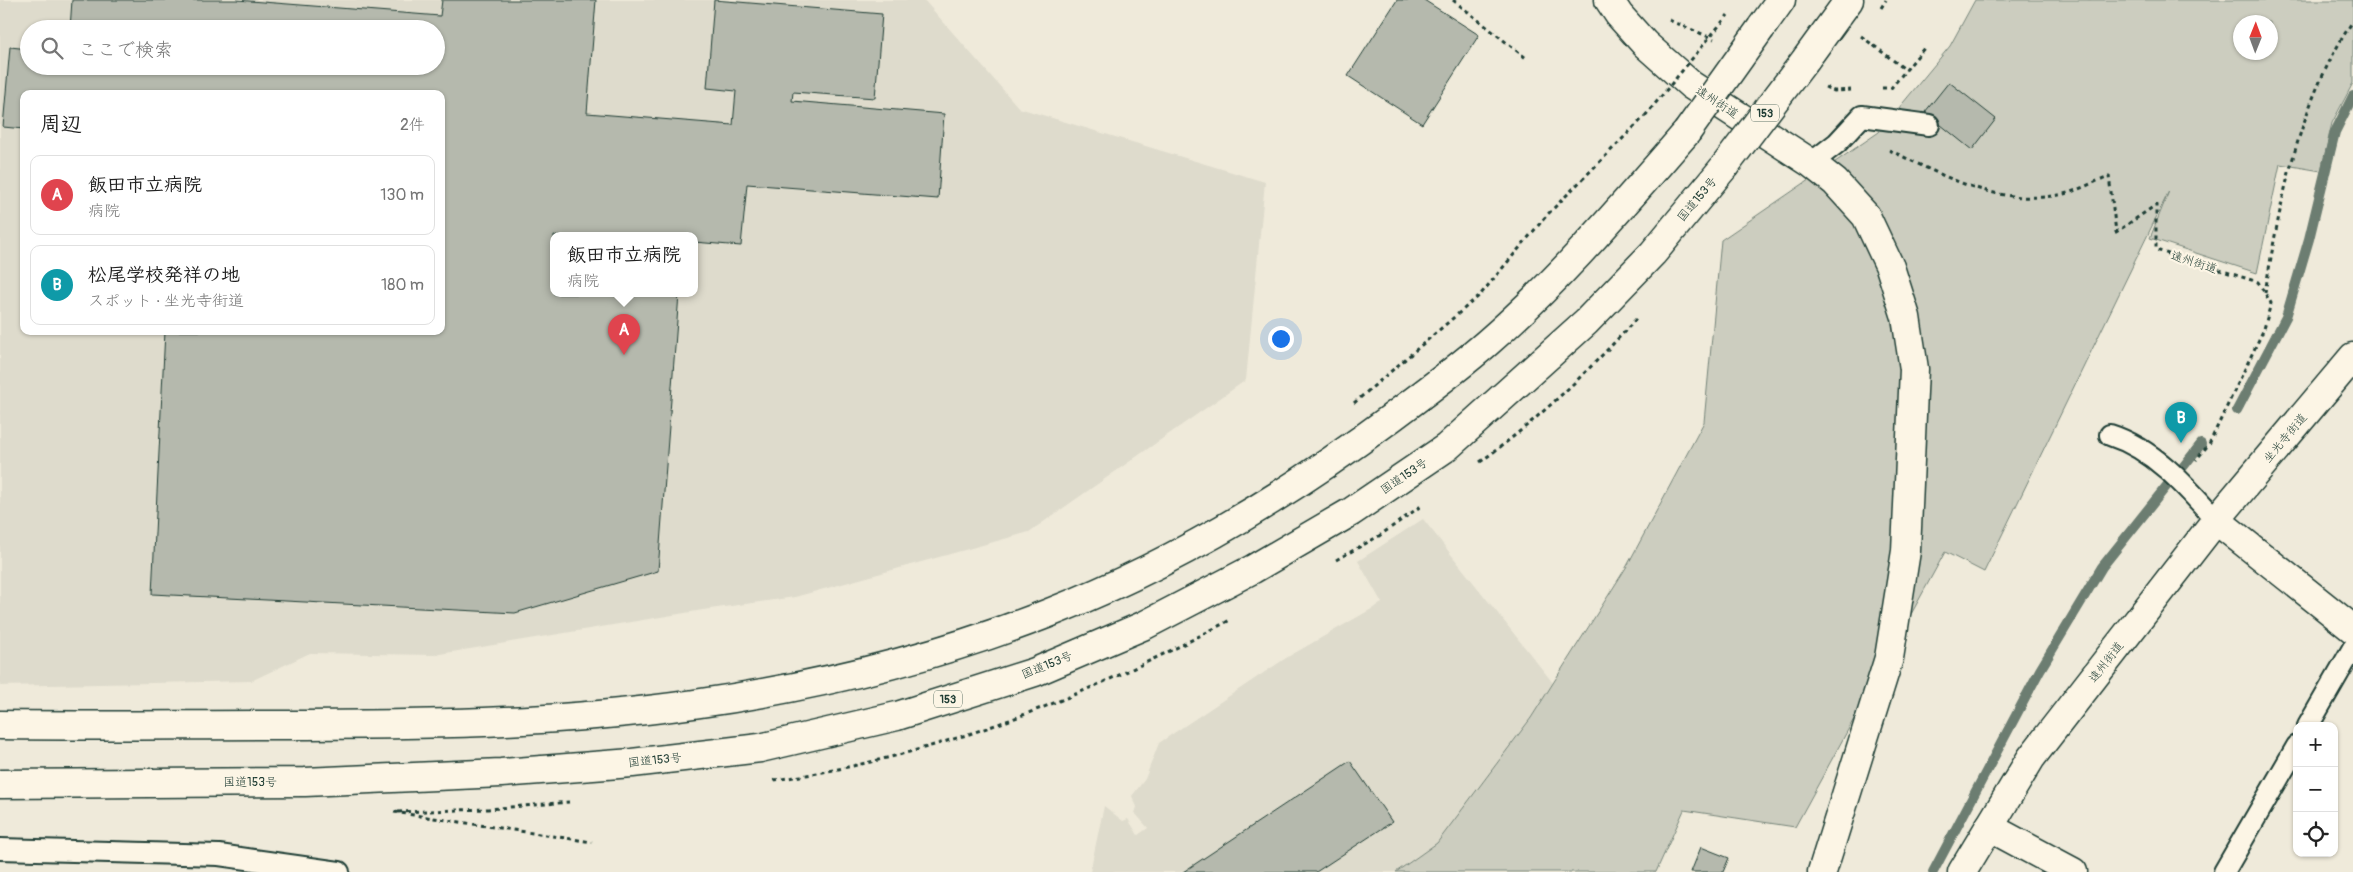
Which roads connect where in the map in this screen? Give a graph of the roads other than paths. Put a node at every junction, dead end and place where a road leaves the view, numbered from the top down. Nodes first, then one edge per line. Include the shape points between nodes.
1 (1609, 0) edge
2 (1781, 0) edge
3 (1849, 0) edge
4 (1929, 125) dead end
5 (1811, 163) junction
6 (2353, 357) edge
7 (2110, 435) dead end
8 (2216, 520) junction
9 (2353, 629) edge
10 (2353, 648) edge
11 (2310, 722) edge
12 (0, 726) edge
13 (2293, 753) edge
14 (0, 784) edge
15 (1989, 828) junction
16 (0, 849) edge
17 (339, 872) edge
18 (1822, 872) edge
19 (1962, 872) edge
20 (2073, 872) edge
21 (2224, 872) edge

1 - 5 main road, 遠州街道 via 1645,44 1691,85
2 - 12 main road, bridge via 1687,132 1548,287 1486,344 1350,449 1286,492 1217,533 1133,576 1040,616 943,650 835,678 767,692 624,713 397,725
3 - 14 main road, 国道153号 / 153, bridge via 1724,167 1653,253 1586,322 1447,447 1352,512 1253,569 1145,625 1035,672 897,716 760,748 632,763 305,782
4 - 5 lane via 1862,116 1837,143
5 - 18 main road, 遠州街道 via 1835,182 1866,216 1890,266 1906,317 1914,369 1906,551 1889,658
6 - 8 main road, 坐光寺街道
7 - 8 lane via 2132,442 2181,480
8 - 9 main road
8 - 15 main road, 遠州街道 via 2031,758
10 - 11 lane
13 - 21 lane
15 - 19 main road, 遠州街道
15 - 20 main road
16 - 17 lane via 220,854

